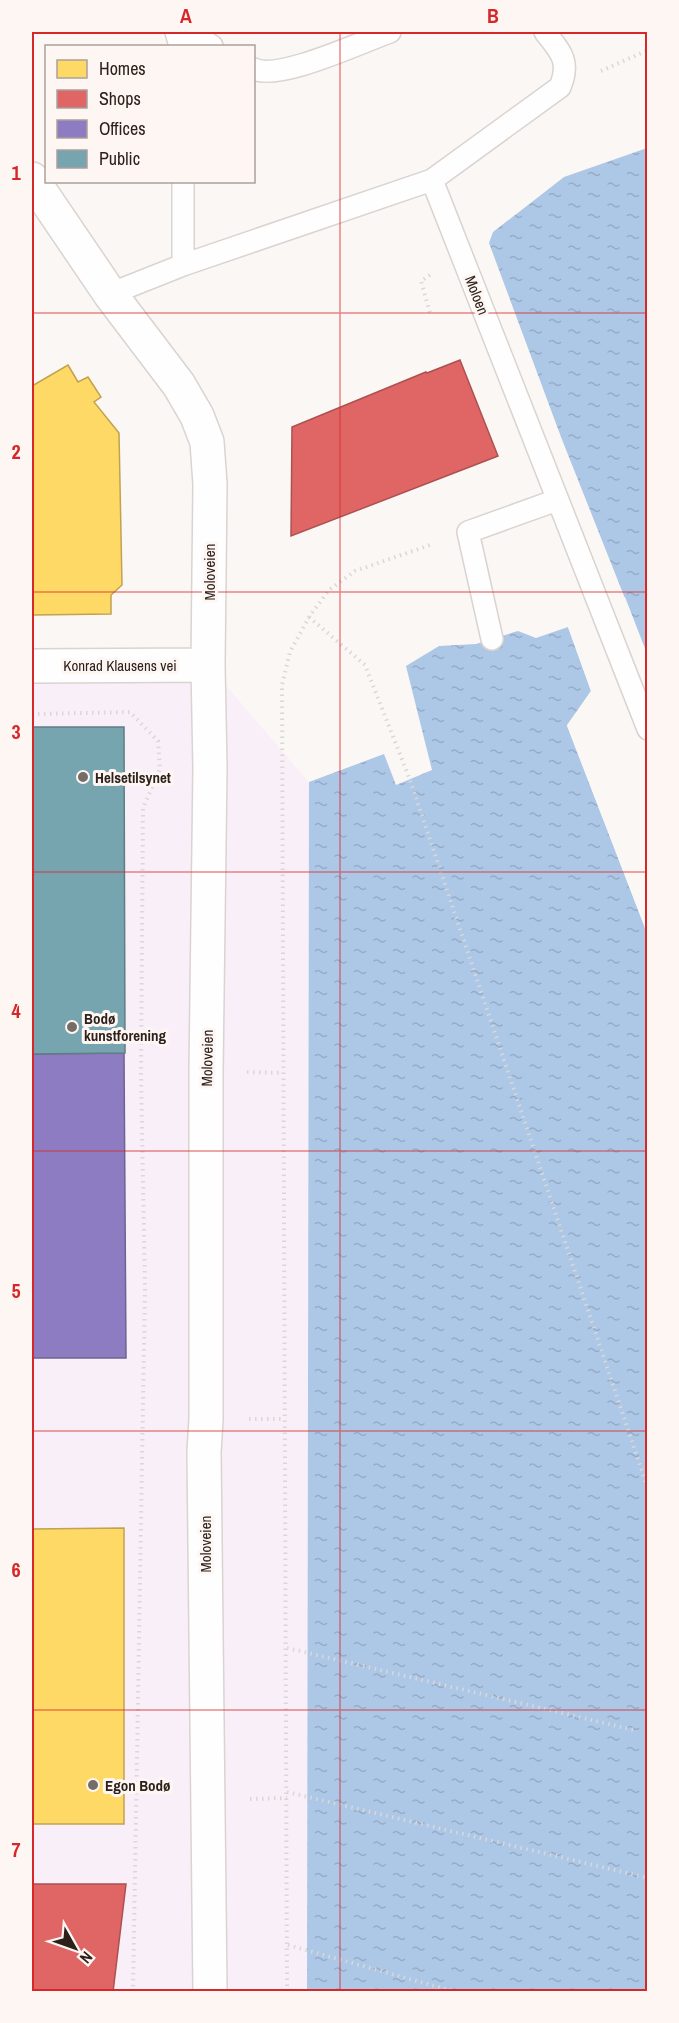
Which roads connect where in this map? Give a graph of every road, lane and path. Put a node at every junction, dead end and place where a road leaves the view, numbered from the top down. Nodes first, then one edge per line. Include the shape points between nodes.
1 (191, 32) edge
2 (390, 32) edge
3 (545, 32) edge
4 (210, 45) edge
5 (648, 50) edge
6 (255, 70) edge
7 (566, 74) junction
8 (32, 179) edge
9 (432, 180) junction
10 (183, 183) edge
11 (183, 265) junction
12 (110, 294) junction
13 (557, 500) junction
14 (468, 532) junction
15 (309, 617) junction
16 (492, 639) dead end
17 (208, 665) junction
18 (32, 666) edge
19 (32, 714) edge
20 (648, 729) edge
21 (240, 1072) dead end
22 (283, 1072) junction
23 (240, 1419) dead end
24 (285, 1419) junction
25 (648, 1489) edge
26 (286, 1648) junction
27 (634, 1730) dead end
28 (287, 1792) junction
29 (287, 1798) junction
30 (248, 1799) dead end
31 (648, 1878) edge
32 (288, 1945) junction
33 (133, 1992) edge
34 (210, 1992) edge
35 (287, 1992) edge
36 (456, 1992) edge

1 - 4 lane
2 - 6 lane via 287,70 261,73
3 - 7 lane via 562,53
5 - 7 path via 589,76
7 - 9 lane via 560,87
8 - 12 street, Moloveien
9 - 11 lane
9 - 13 lane, Moloen
10 - 11 lane
11 - 12 lane
12 - 17 street, Moloveien via 179,385 207,442
13 - 14 lane
13 - 20 lane, Moloen
14 - 15 path via 355,571 329,590
14 - 16 lane
15 - 22 path via 290,652 282,686
15 - 25 path via 365,665 413,791
17 - 18 street, Konrad Klausens vei
17 - 34 street, Moloveien via 204,1452
19 - 33 path via 130,712 158,741 159,750 160,769 143,808 141,1071 145,1287
21 - 22 path
22 - 24 path
23 - 24 path
24 - 26 path
26 - 27 path
26 - 28 path
28 - 29 path
28 - 31 path
29 - 30 path
29 - 32 path
32 - 35 path
32 - 36 path

